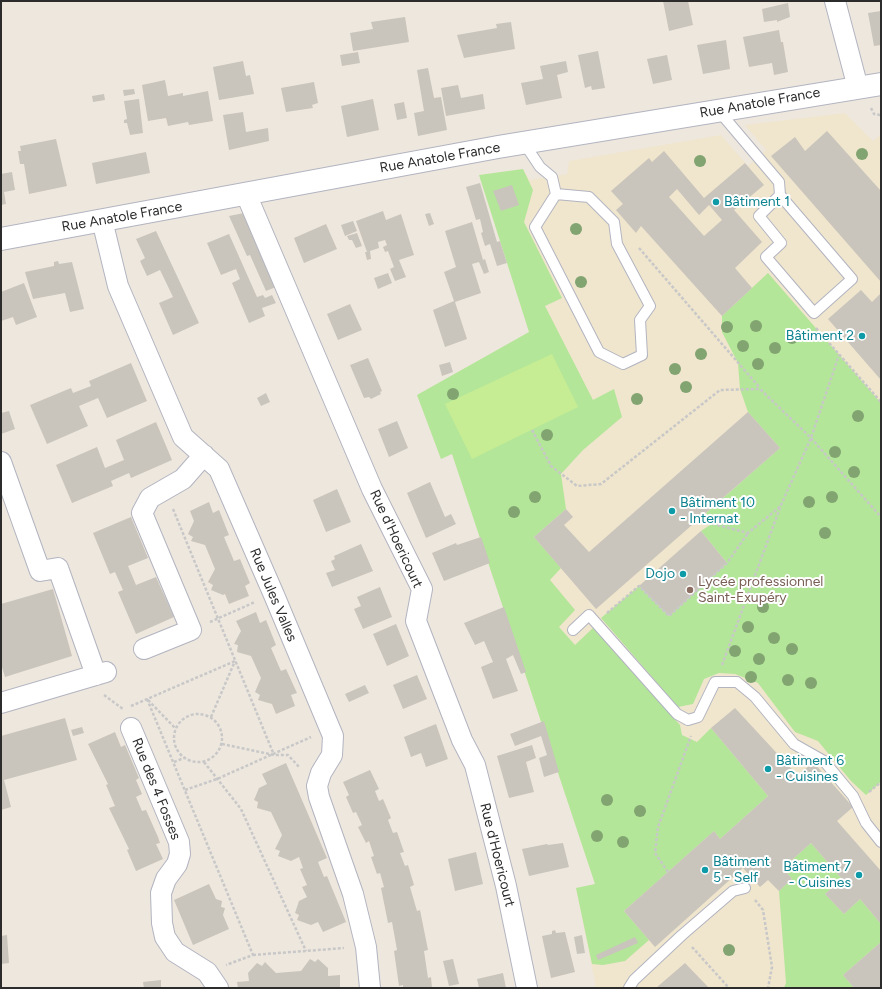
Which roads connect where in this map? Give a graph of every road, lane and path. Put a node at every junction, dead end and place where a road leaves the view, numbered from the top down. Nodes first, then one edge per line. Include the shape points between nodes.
1 (835, 1) edge
2 (881, 84) edge
3 (858, 88) junction
4 (718, 110) junction
5 (524, 143) junction
6 (246, 194) junction
7 (556, 194) junction
8 (780, 195) junction
9 (102, 220) junction
10 (1, 239) edge
11 (637, 246) dead end
12 (814, 314) junction
13 (839, 355) junction
14 (760, 389) junction
15 (881, 402) edge
16 (532, 430) dead end
17 (811, 438) junction
18 (204, 455) junction
19 (1, 462) edge
20 (166, 490) junction
21 (781, 505) junction
22 (881, 517) edge
23 (698, 520) dead end
24 (748, 533) junction
25 (274, 595) junction
26 (218, 618) junction
27 (595, 623) junction
28 (191, 630) junction
29 (573, 630) dead end
30 (144, 649) dead end
31 (235, 661) junction
32 (101, 673) junction
33 (715, 682) junction
34 (147, 699) junction
35 (1, 703) edge
36 (211, 717) junction
37 (698, 717) junction
38 (131, 728) dead end
39 (176, 729) junction
40 (331, 732) junction
41 (222, 744) junction
42 (274, 754) junction
43 (184, 758) junction
44 (174, 762) junction
45 (204, 762) junction
46 (217, 779) junction
47 (317, 786) junction
48 (185, 790) junction
49 (163, 800) junction
50 (881, 842) edge
51 (668, 872) dead end
52 (745, 888) joint
53 (682, 935) junction
54 (366, 947) junction
55 (306, 951) junction
56 (253, 955) junction
57 (213, 980) edge
58 (370, 988) edge
59 (527, 988) edge
60 (629, 988) edge
61 (729, 988) edge
62 (768, 988) edge

1 - 3 street
2 - 3 street, Rue Anatole France
3 - 4 street, Rue Anatole France
4 - 5 street, Rue Anatole France
4 - 8 lane via 779,182
5 - 6 street, Rue Anatole France
5 - 7 lane via 540,167 552,177
6 - 9 street, Rue Anatole France
6 - 59 street, Rue d'Hoericourt via 372,489 422,589 416,621 462,740 475,765 506,886
7 - 7 lane via 535,227 599,352 623,364 642,355 640,320 650,306 617,244 614,222 589,197
8 - 12 lane via 759,216 781,243 766,257
8 - 12 lane via 852,279
9 - 10 street, Rue Anatole France
9 - 18 street, Rue Jules Valles via 118,286 183,437
11 - 14 path
12 - 13 path via 816,330
13 - 15 path
13 - 17 path
14 - 16 path via 720,390 601,484 577,486 551,466
14 - 17 path
17 - 21 path
17 - 22 path
18 - 20 street via 183,480
18 - 25 street, Rue Jules Valles via 218,469
19 - 32 street via 40,571 58,568
20 - 26 path
20 - 28 street via 150,498 142,513
21 - 24 path
21 - 33 path
23 - 24 path
24 - 27 path via 727,563 668,616 639,586
25 - 26 path
25 - 40 street, Rue Jules Valles
26 - 28 path
26 - 31 path
27 - 29 lane via 589,615
27 - 37 lane via 677,714 688,720
28 - 30 street
31 - 34 path
31 - 36 path
31 - 42 path
32 - 34 path via 102,693 124,710
32 - 35 street
33 - 37 lane
33 - 50 lane via 737,682 755,697 794,744 824,761 853,796 866,823
34 - 39 path
34 - 44 path
36 - 39 path via 191,715 182,720
36 - 41 path via 222,731
37 - 51 path via 658,827 656,853
38 - 49 street, Rue des 4 Fosses
39 - 43 path via 174,740
40 - 42 path
40 - 47 street, Rue Jules Valles via 332,755 321,773
41 - 42 path
41 - 45 path via 218,754
42 - 46 path
42 - 47 path via 288,755
43 - 44 path
43 - 45 path
44 - 48 path
45 - 46 path
46 - 48 path
46 - 55 path via 241,809
47 - 54 street via 353,894
48 - 49 path
48 - 56 path
49 - 57 street, Rue des 4 Fosses via 180,854 178,864 162,887 162,923 165,937 175,952
52 - 53 lane via 733,891
52 - 62 path via 763,910 772,967
53 - 60 lane via 634,980
53 - 61 path
54 - 55 path
54 - 58 street
55 - 56 path
56 - 57 path

